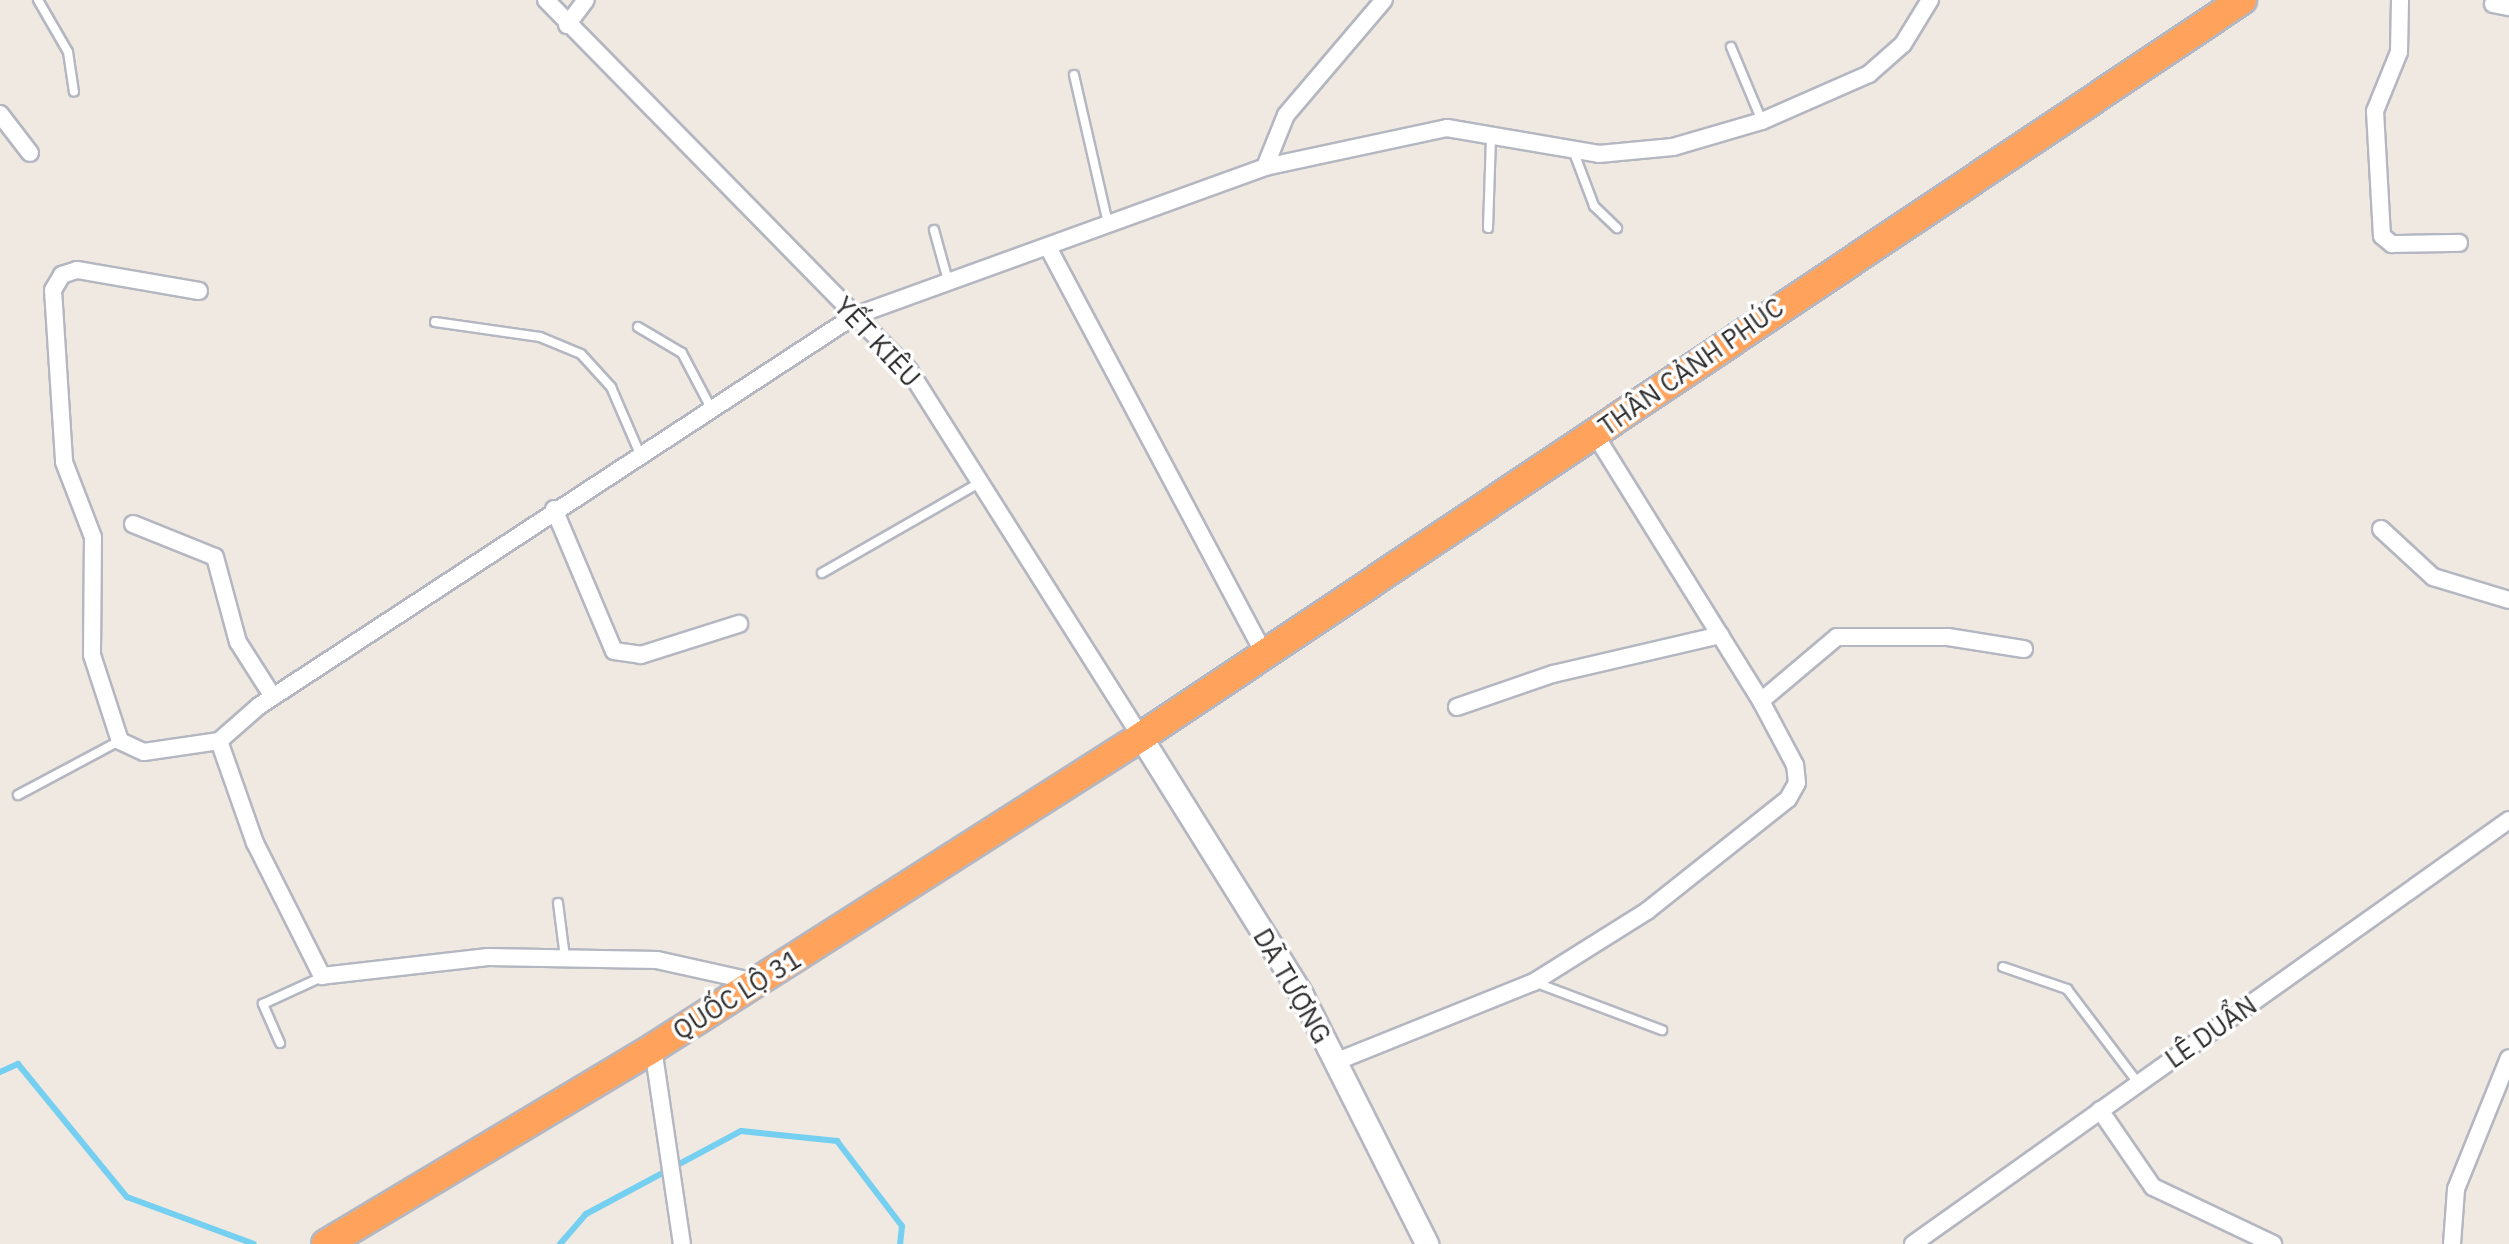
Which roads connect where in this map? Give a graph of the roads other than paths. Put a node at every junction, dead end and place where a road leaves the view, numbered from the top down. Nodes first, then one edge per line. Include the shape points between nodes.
1 (38, 0) edge
2 (546, 0) edge
3 (586, 0) edge
4 (1384, 0) edge
5 (1930, 0) edge
6 (2400, 0) edge
7 (2232, 3) edge
8 (567, 25) junction
9 (1731, 47) dead end
10 (1074, 75) dead end
11 (74, 92) dead end
12 (0, 114) edge
13 (1762, 121) junction
14 (1491, 136) junction
15 (1573, 149) junction
16 (30, 153) dead end
17 (1265, 167) junction
18 (1108, 224) junction
19 (1488, 228) dead end
20 (1617, 228) dead end
21 (934, 230) dead end
22 (2459, 243) dead end
23 (1049, 249) junction
24 (950, 285) junction
25 (199, 291) dead end
26 (854, 316) junction
27 (435, 322) dead end
28 (638, 327) dead end
29 (711, 408) junction
30 (1595, 434) junction
31 (640, 454) junction
32 (982, 482) junction
33 (554, 509) junction
34 (133, 524) dead end
35 (2381, 529) dead end
36 (822, 573) dead end
37 (2509, 600) edge
38 (739, 624) dead end
39 (1721, 635) junction
40 (2024, 649) dead end
41 (1264, 654) junction
42 (273, 697) junction
43 (1761, 701) junction
44 (1457, 707) dead end
45 (1141, 737) junction
46 (120, 741) junction
47 (219, 741) junction
48 (18, 795) dead end
49 (2509, 820) edge
50 (558, 903) dead end
51 (565, 958) junction
52 (2003, 967) dead end
53 (322, 976) junction
54 (1534, 982) junction
55 (758, 983) junction
56 (1662, 1030) dead end
57 (280, 1043) dead end
58 (653, 1048) junction
59 (2509, 1058) edge
60 (1335, 1062) junction
61 (2138, 1083) junction
62 (2100, 1110) junction
63 (326, 1244) edge
64 (682, 1244) edge
65 (1427, 1244) edge
66 (1913, 1244) edge
67 (2273, 1244) edge
68 (2452, 1244) edge

1 - 11 lane via 68,52
2 - 8 street, YẾT KIÊU
3 - 8 street
4 - 17 street via 1286,115
5 - 13 street via 1903,44 1869,74
6 - 22 street via 2399,52 2375,111 2382,236 2392,244
7 - 30 highway, THÂN CẢNH PHÚC
8 - 26 street, YẾT KIÊU
9 - 13 lane
10 - 18 lane
12 - 16 street
13 - 15 street via 1673,147
14 - 15 street
14 - 17 street via 1447,128
14 - 19 lane
15 - 20 lane via 1594,206
17 - 18 street
18 - 23 street
21 - 24 lane
23 - 24 street
23 - 41 street
24 - 26 street
25 - 46 street via 77,270 62,275 53,290 64,462 93,537 92,655
26 - 29 street
26 - 32 street, YẾT KIÊU via 909,370
27 - 31 lane via 540,337 581,354 611,387
28 - 29 lane via 682,353
29 - 31 street
30 - 39 street
30 - 41 highway, THÂN CẢNH PHÚC
31 - 33 street
32 - 36 lane
32 - 45 street, YẾT KIÊU
33 - 38 street via 614,651 630,657
33 - 42 street
34 - 42 street via 215,557 238,642
35 - 37 street via 2433,577
39 - 43 street
39 - 44 street via 1553,674
40 - 43 street via 1948,637 1837,637
41 - 45 highway, THÂN CẢNH PHÚC
42 - 47 street
43 - 54 street via 1795,765 1788,799 1647,911
45 - 55 highway, QUỐC LỘ 31
45 - 60 street, DÃ TƯỢNG via 1302,995
46 - 47 street via 144,752
46 - 48 lane
47 - 53 street via 255,843
49 - 61 street, LÊ DUẨN
50 - 51 lane
51 - 53 street via 488,957
51 - 55 street via 657,960
52 - 61 lane via 2067,989
53 - 57 lane via 263,1004
54 - 56 lane
54 - 60 street
55 - 58 highway, QUỐC LỘ 31
58 - 63 highway, QUỐC LỘ 31
58 - 64 street
59 - 68 street via 2456,1189
60 - 65 street, DÃ TƯỢNG
61 - 62 street, LÊ DUẨN
62 - 66 street, LÊ DUẨN
62 - 67 street via 2153,1187

